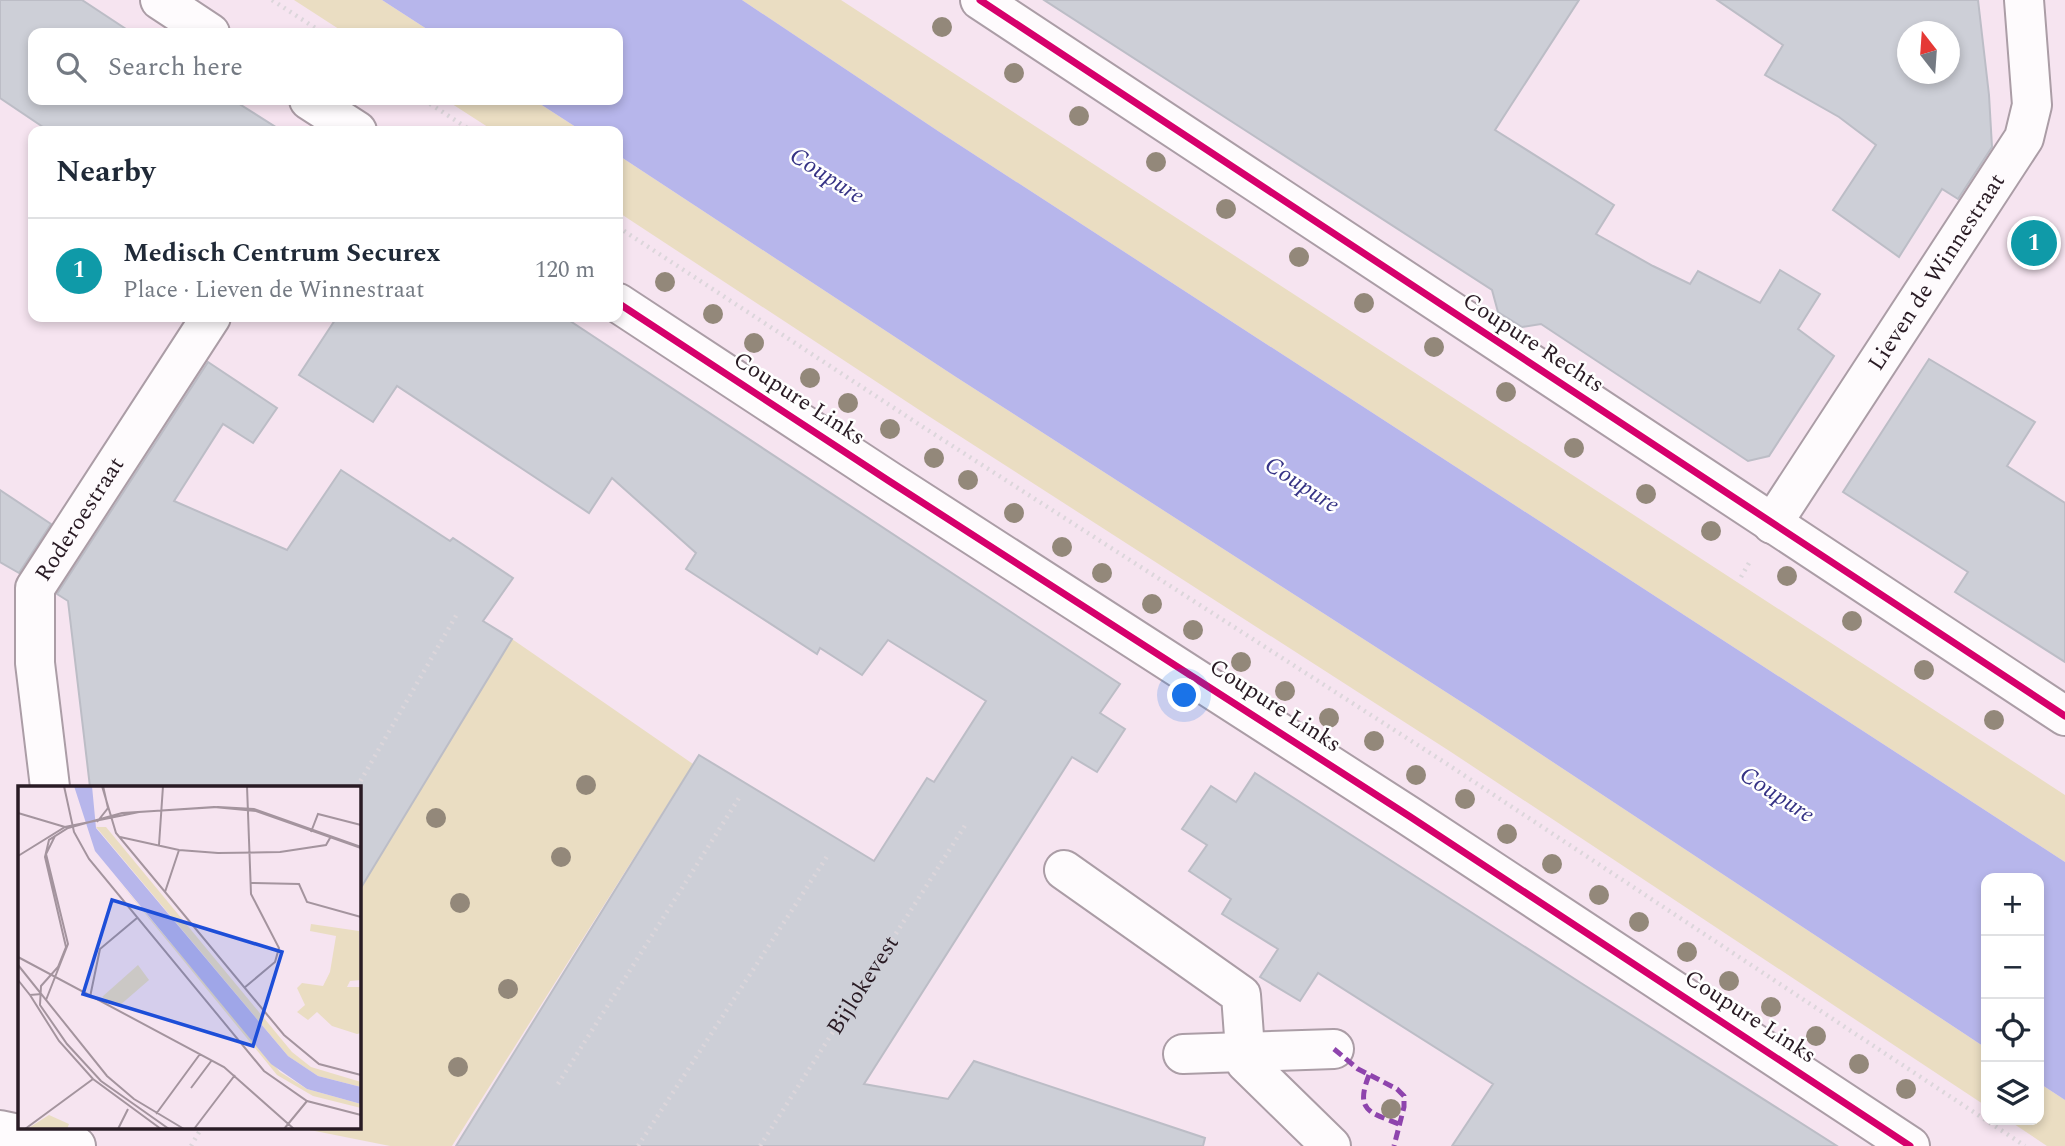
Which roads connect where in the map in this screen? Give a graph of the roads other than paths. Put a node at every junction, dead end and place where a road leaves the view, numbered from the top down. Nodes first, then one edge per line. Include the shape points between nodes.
1 (160, 0) edge
2 (980, 0) edge
3 (2024, 0) edge
4 (202, 28) edge
5 (623, 306) edge
6 (208, 322) edge
7 (1772, 524) junction
8 (2065, 716) edge
9 (50, 786) edge
10 (1064, 870) dead end
11 (1334, 1049) dead end
12 (1245, 1052) junction
13 (1183, 1054) dead end
14 (89, 1128) edge
15 (0, 1130) edge
16 (76, 1146) edge
17 (91, 1146) edge
18 (1331, 1146) edge
19 (1910, 1146) edge

1 - 4 street
2 - 7 street, Coupure Rechts
3 - 7 street, Lieven de Winnestraat via 2032,105 2024,138
5 - 19 street, Coupure Links
6 - 9 street, Roderoestraat via 34,588 36,663
7 - 8 street, Coupure Rechts
10 - 12 street via 1241,995
11 - 12 street
12 - 13 street
12 - 18 street via 1245,1063
14 - 17 street
15 - 16 street

